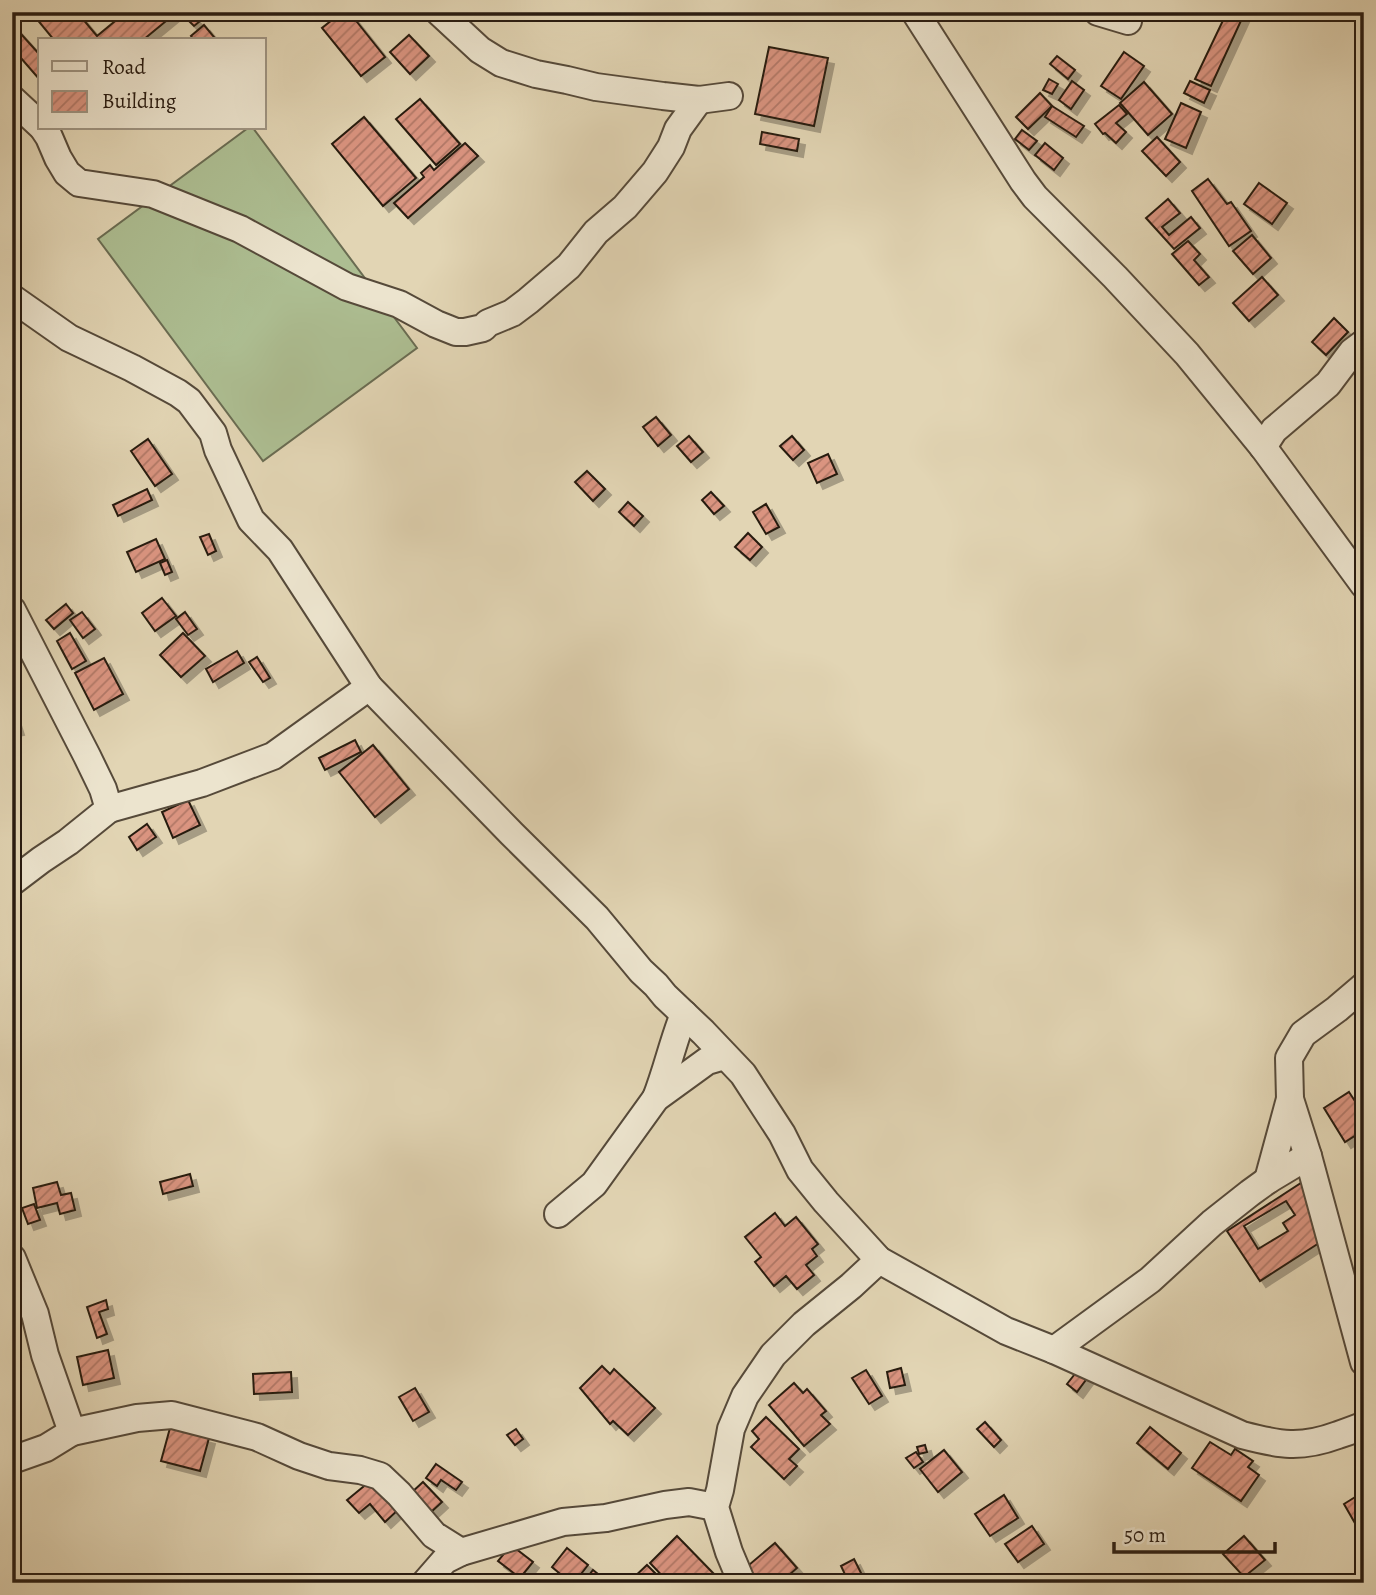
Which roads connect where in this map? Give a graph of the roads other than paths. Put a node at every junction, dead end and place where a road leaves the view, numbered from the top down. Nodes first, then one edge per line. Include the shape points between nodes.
1 (439, 12) edge
2 (915, 12) edge
3 (1098, 12) edge
4 (1128, 21) dead end
5 (729, 96) dead end
6 (12, 100) edge
7 (699, 100) junction
8 (38, 123) edge
9 (44, 130) edge
10 (12, 298) edge
11 (1364, 343) edge
12 (1263, 447) junction
13 (1364, 585) edge
14 (12, 610) edge
15 (369, 687) junction
16 (109, 809) junction
17 (12, 883) edge
18 (1364, 985) edge
19 (684, 1014) junction
20 (724, 1056) junction
21 (656, 1098) junction
22 (1290, 1099) junction
23 (1308, 1156) junction
24 (1268, 1180) junction
25 (558, 1214) dead end
26 (12, 1258) edge
27 (879, 1260) junction
28 (1055, 1350) junction
29 (1364, 1362) edge
30 (1364, 1425) edge
31 (72, 1432) junction
32 (12, 1460) edge
33 (715, 1507) junction
34 (461, 1552) junction
35 (425, 1583) edge
36 (743, 1583) edge

1 - 7 street via 480,50 536,75
2 - 12 street via 1035,197 1187,354
3 - 4 street
5 - 7 street
6 - 8 street
7 - 9 street via 655,172 569,266 512,313 465,332 346,287 240,229 153,194 79,183 63,167
10 - 15 street via 69,338 189,401 213,433 251,520 280,551
11 - 12 street
12 - 13 street
14 - 16 street
15 - 16 street via 273,756 202,783
15 - 19 street via 597,918
16 - 17 street
18 - 22 street via 1303,1034 1289,1058
19 - 20 street
19 - 21 street
20 - 21 street via 707,1060
20 - 27 street via 743,1074 800,1170
21 - 25 street via 594,1184
22 - 23 street
22 - 24 street
23 - 24 street
23 - 29 street
24 - 28 street via 1150,1280
26 - 31 street
27 - 28 street via 1006,1331
27 - 33 street via 773,1355 731,1429
28 - 30 street via 1242,1435 1270,1442 1309,1444
31 - 32 street via 46,1448
31 - 34 street via 172,1415 257,1437 330,1466 380,1476 434,1535
33 - 34 street via 677,1503 563,1522
33 - 36 street
34 - 35 street via 445,1560

